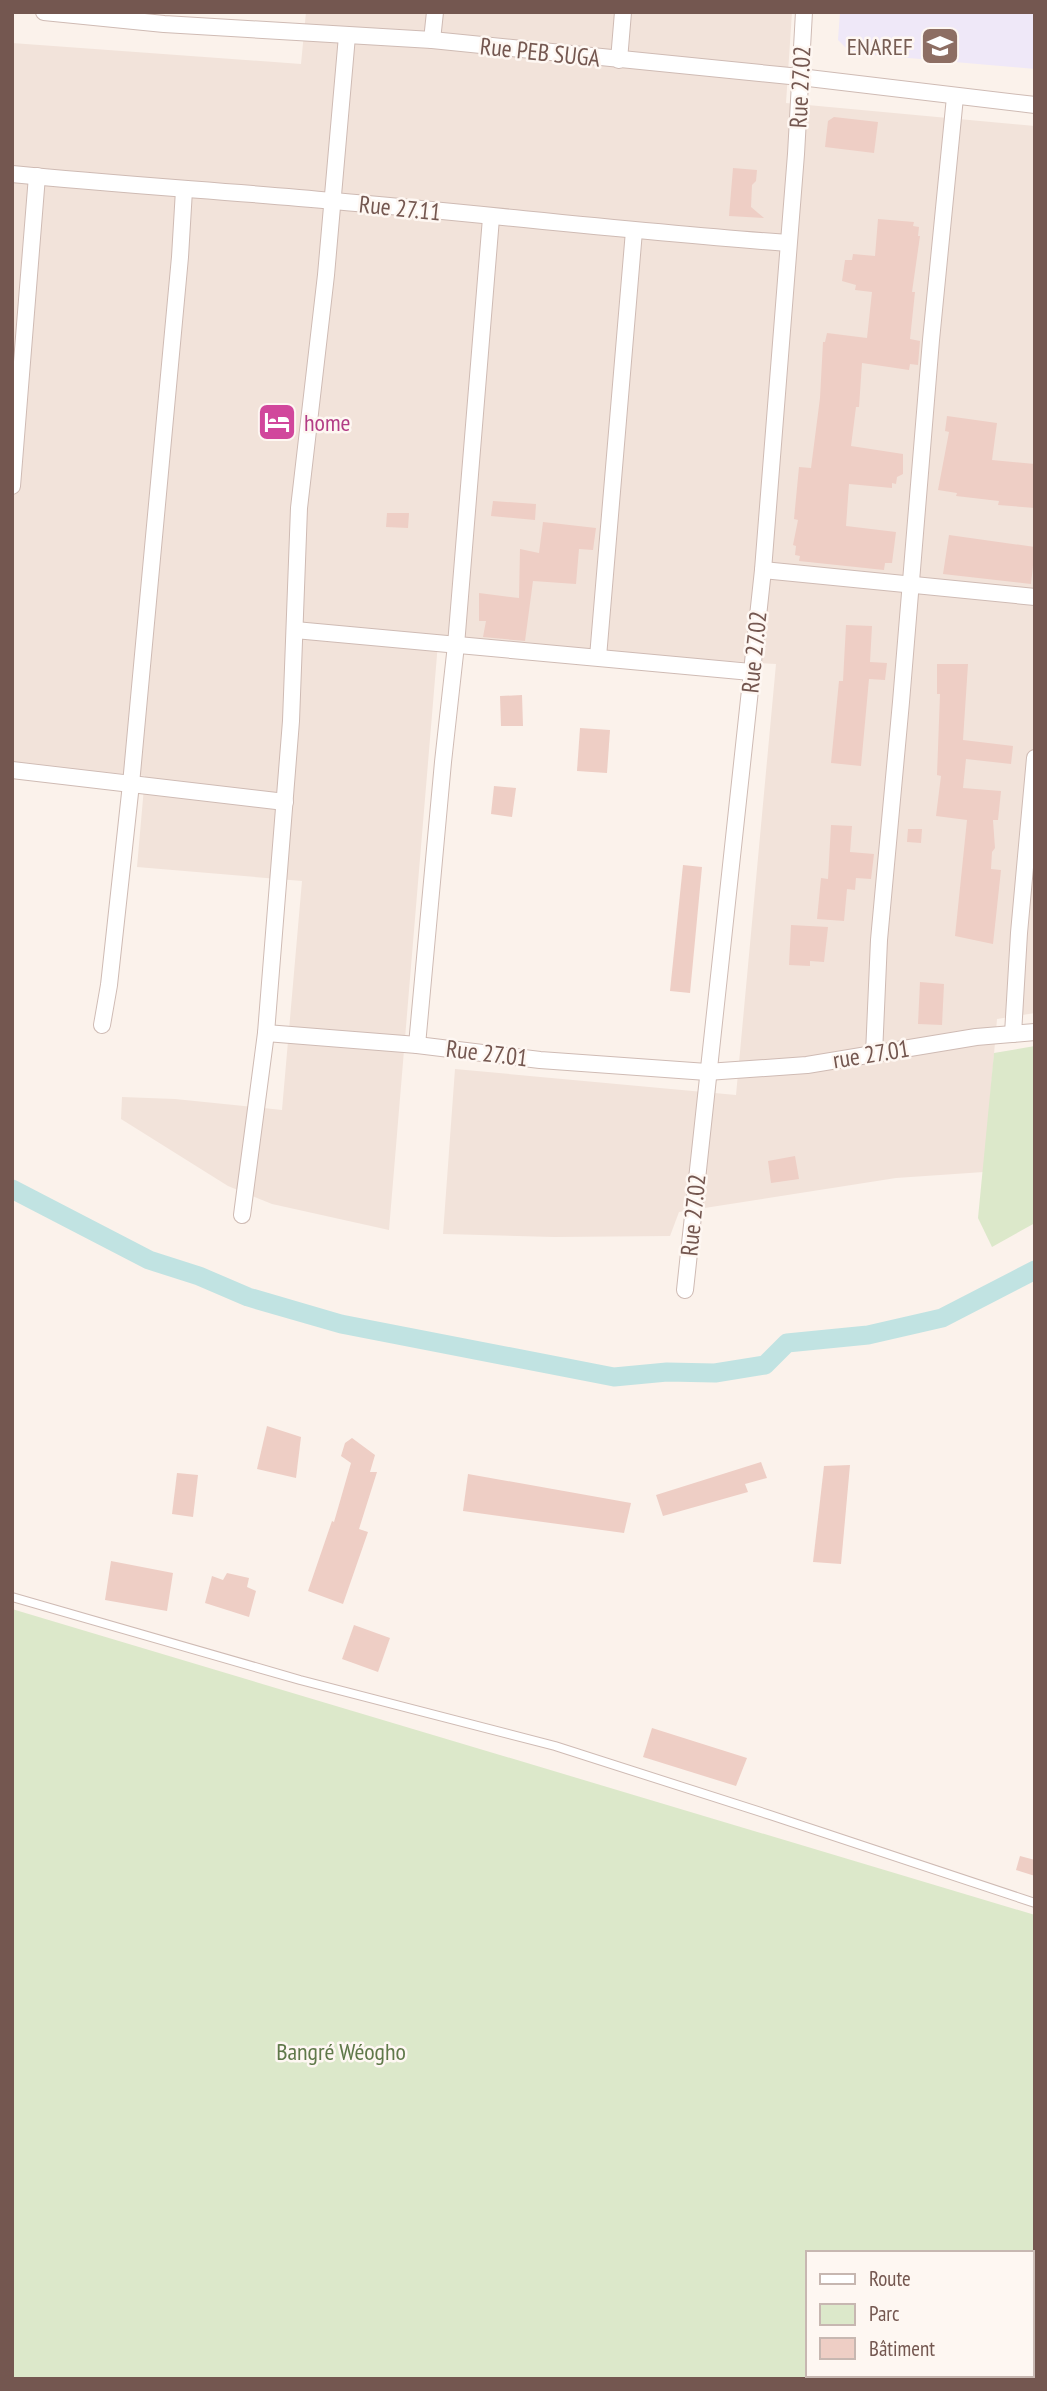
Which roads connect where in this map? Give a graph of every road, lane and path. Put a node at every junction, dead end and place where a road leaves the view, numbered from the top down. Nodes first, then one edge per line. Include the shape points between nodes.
1 (44, 12) edge
2 (435, 12) edge
3 (623, 12) edge
4 (804, 12) edge
5 (347, 36) junction
6 (432, 40) junction
7 (619, 60) junction
8 (800, 77) junction
9 (955, 97) junction
10 (1035, 105) edge
11 (12, 174) edge
12 (37, 176) junction
13 (184, 190) junction
14 (332, 201) junction
15 (491, 218) junction
16 (634, 231) junction
17 (788, 243) junction
18 (12, 486) edge
19 (763, 570) junction
20 (911, 585) junction
21 (1035, 597) edge
22 (295, 630) junction
23 (456, 645) junction
24 (598, 657) junction
25 (751, 672) junction
26 (1035, 758) edge
27 (12, 770) edge
28 (131, 784) junction
29 (285, 802) junction
30 (102, 1025) dead end
31 (1035, 1032) edge
32 (267, 1033) junction
33 (1013, 1034) junction
34 (417, 1045) junction
35 (874, 1054) junction
36 (707, 1072) junction
37 (242, 1215) dead end
38 (685, 1290) dead end
39 (12, 1597) edge
40 (1035, 1903) edge

1 - 5 street, Rue PEB SUGA
2 - 6 street
3 - 7 street
4 - 8 street, Rue 27.02
5 - 6 street, Rue PEB SUGA
5 - 14 street
6 - 7 street, Rue PEB SUGA
7 - 8 street, Rue PEB SUGA
8 - 9 street, Rue PEB SUGA
8 - 17 street, Rue 27.02
9 - 10 street, Rue PEB SUGA
9 - 20 street
11 - 12 street, Rue 27.11
12 - 13 street, Rue 27.11
12 - 18 street
13 - 14 street, Rue 27.11
13 - 28 street
14 - 15 street, Rue 27.11
14 - 22 street via 299,508
15 - 16 street, Rue 27.11
15 - 23 street
16 - 17 street, Rue 27.11
16 - 24 street
17 - 19 street, Rue 27.02
19 - 20 street
19 - 25 street, Rue 27.02
20 - 21 street
20 - 35 street via 878,940
22 - 23 street
22 - 29 street
23 - 24 street
23 - 34 street
24 - 25 street
25 - 36 street, Rue 27.02
26 - 33 street
27 - 28 street
28 - 29 street
28 - 30 street
29 - 32 street
31 - 33 street, rue 27.01
32 - 34 street, Rue 27.01
32 - 37 street
33 - 35 street, rue 27.01
34 - 36 street, Rue 27.01 via 540,1060
35 - 36 street, rue 27.01 via 796,1066
36 - 38 street, Rue 27.02
39 - 40 lane via 300,1680 555,1746

